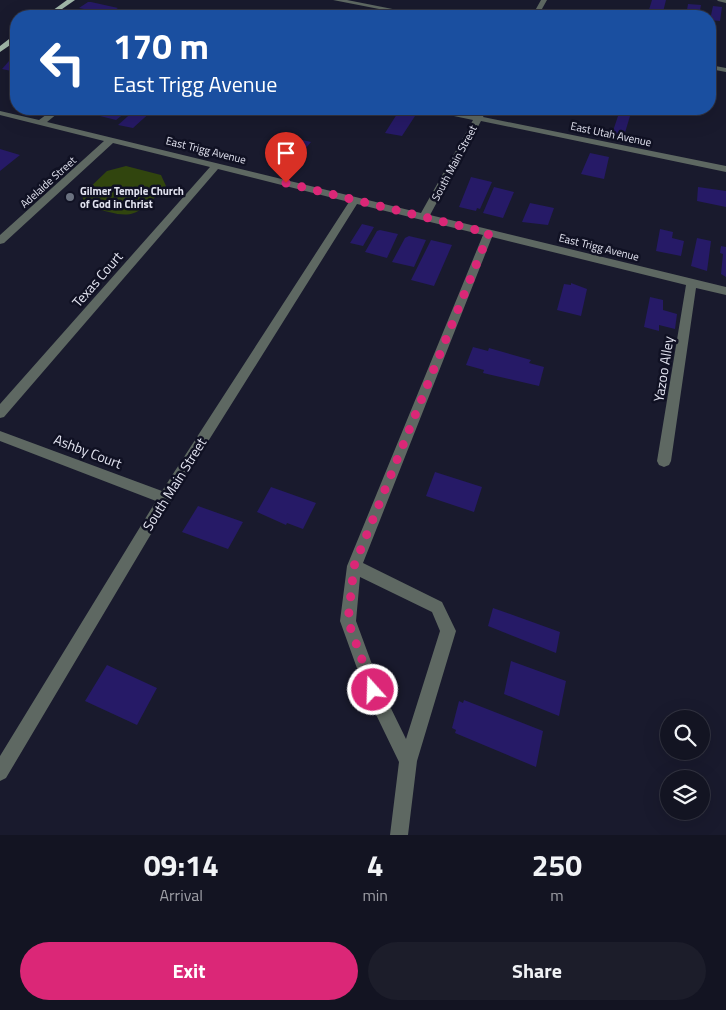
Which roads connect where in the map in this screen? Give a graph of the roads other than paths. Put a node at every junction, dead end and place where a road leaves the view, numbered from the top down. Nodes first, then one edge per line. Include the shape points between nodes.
1 (72, 0) edge
2 (336, 0) edge
3 (720, 0) edge
4 (726, 1) edge
5 (57, 10) edge
6 (392, 10) edge
7 (0, 113) edge
8 (51, 115) edge
9 (463, 115) edge
10 (480, 115) edge
11 (478, 118) junction
12 (42, 122) junction
13 (111, 140) junction
14 (216, 166) junction
15 (726, 170) edge
16 (355, 200) junction
17 (424, 217) junction
18 (489, 233) junction
19 (0, 241) edge
20 (692, 282) junction
21 (726, 291) edge
22 (0, 413) edge
23 (0, 436) edge
24 (664, 461) dead end
25 (165, 498) junction
26 (354, 566) junction
27 (408, 761) junction
28 (0, 772) edge
29 (399, 835) edge

1 - 5 main road
2 - 6 street
3 - 4 street
7 - 12 street, East Trigg Avenue
8 - 12 street
9 - 11 street, East Utah Avenue
10 - 11 street, South Main Street
11 - 15 street, East Utah Avenue
11 - 17 street, South Main Street
12 - 13 street, East Trigg Avenue
13 - 14 street, East Trigg Avenue
13 - 19 street, Adelaide Street
14 - 16 street, East Trigg Avenue
14 - 22 street, Texas Court
16 - 17 street, East Trigg Avenue
16 - 25 street, South Main Street
17 - 18 street, East Trigg Avenue
18 - 20 street, East Trigg Avenue
18 - 26 street
20 - 21 street, East Trigg Avenue
20 - 24 street, Yazoo Alley
23 - 25 street, Ashby Court
25 - 28 street, South Main Street
26 - 27 street via 348,621 373,690
26 - 27 street via 437,607 448,630
27 - 29 street

